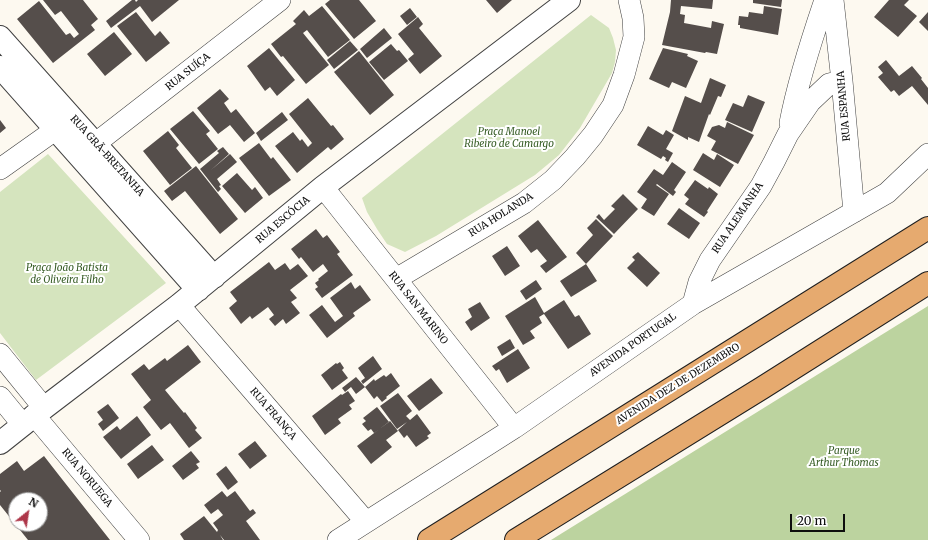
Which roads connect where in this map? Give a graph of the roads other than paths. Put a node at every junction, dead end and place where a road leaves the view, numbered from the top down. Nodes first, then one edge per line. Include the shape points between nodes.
1 (280, 0) edge
2 (569, 0) edge
3 (630, 0) edge
4 (825, 0) edge
5 (834, 0) edge
6 (0, 36) edge
7 (0, 67) edge
8 (842, 81) junction
9 (55, 130) junction
10 (788, 134) junction
11 (96, 144) junction
12 (928, 154) edge
13 (0, 169) edge
14 (322, 187) junction
15 (854, 212) junction
16 (928, 228) edge
17 (396, 279) junction
18 (206, 283) junction
19 (928, 283) edge
20 (693, 304) junction
21 (179, 305) junction
22 (0, 354) edge
23 (0, 397) edge
24 (34, 416) junction
25 (514, 428) junction
26 (0, 443) edge
27 (366, 522) junction
28 (140, 540) edge
29 (338, 540) edge
30 (429, 540) edge
31 (516, 540) edge

1 - 11 street, RUA SUÍÇA
2 - 14 street, RUA ESCÓCIA
3 - 17 street, RUA HOLANDA via 634,37 624,75 613,105 575,157 553,180 524,202
4 - 10 street, RUA ALEMANHA via 794,101
5 - 8 street, RUA ESPANHA
6 - 11 street, RUA GRÃ-BRETANHA
7 - 9 street
8 - 10 street, RUA ALEMANHA via 830,84 810,102
8 - 15 street, RUA ESPANHA
9 - 13 street
9 - 18 street
10 - 20 street, RUA ALEMANHA via 761,186 710,260 699,282
11 - 18 street, RUA GRÃ-BRETANHA
12 - 15 street, AVENIDA PORTUGAL via 887,193
14 - 17 street, RUA SAN MARINO
14 - 18 street, RUA ESCÓCIA
15 - 20 street, AVENIDA PORTUGAL
16 - 30 highway, AVENIDA DEZ DE DEZEMBRO
17 - 25 street, RUA SAN MARINO
18 - 21 street, RUA ESCÓCIA
19 - 31 highway
20 - 25 street, AVENIDA PORTUGAL
21 - 24 street, RUA ESCÓCIA
21 - 27 street, RUA FRANÇA
22 - 24 street
23 - 24 street
24 - 26 street, RUA ESCÓCIA
24 - 28 street, RUA NORUEGA
25 - 27 street, AVENIDA PORTUGAL
27 - 29 street, AVENIDA PORTUGAL

